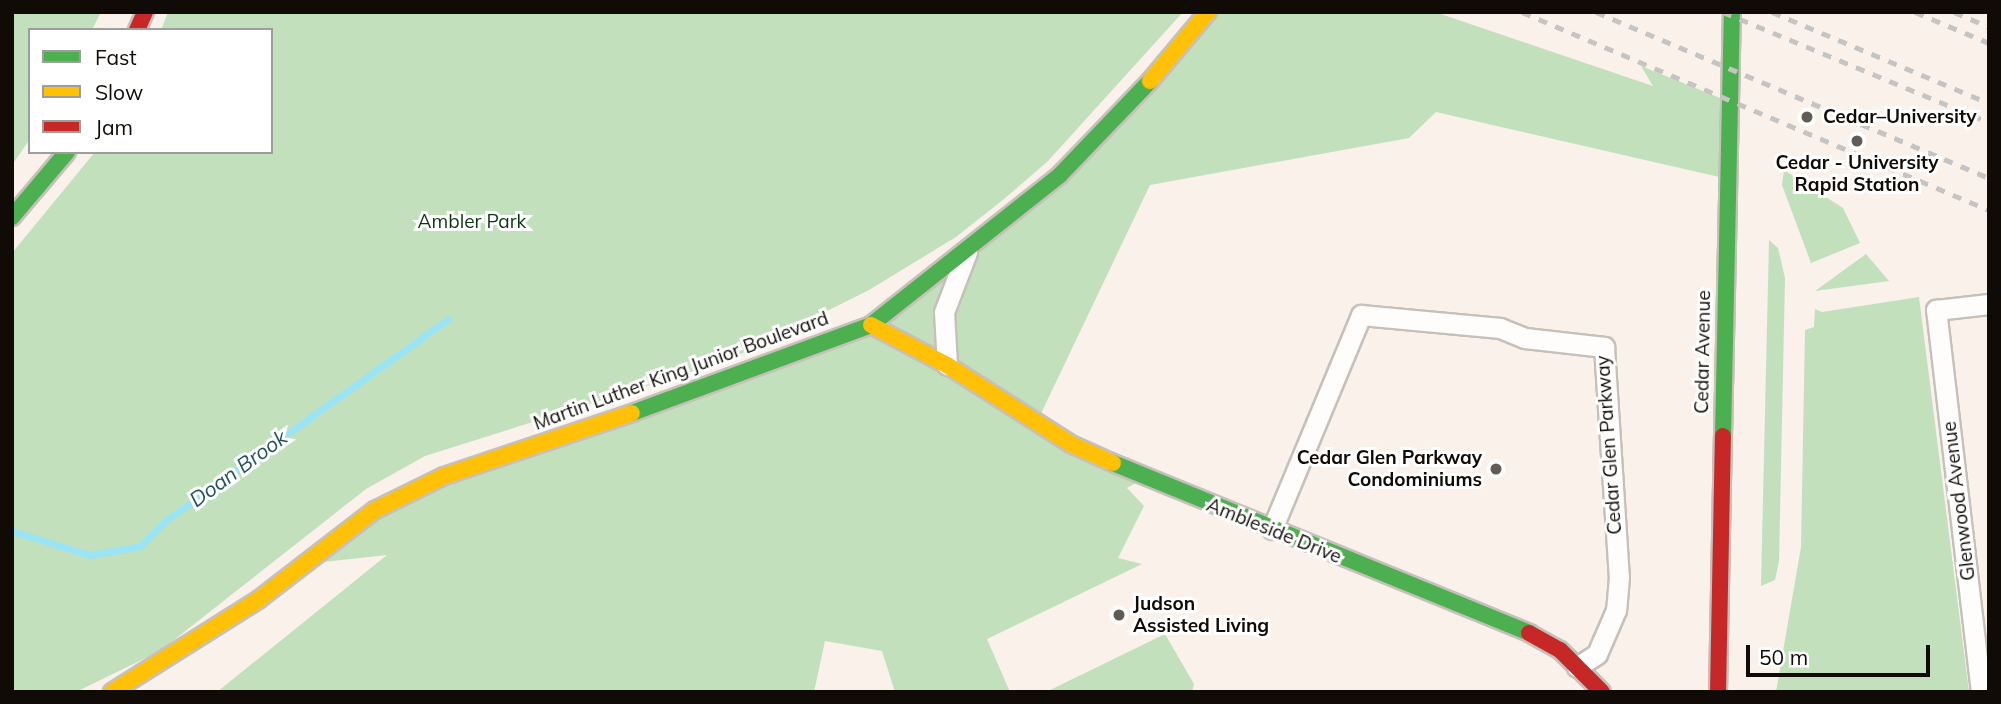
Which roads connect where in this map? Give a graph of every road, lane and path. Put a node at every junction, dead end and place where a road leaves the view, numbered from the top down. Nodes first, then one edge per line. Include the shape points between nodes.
1 (145, 12) edge
2 (1208, 12) edge
3 (1732, 12) edge
4 (138, 28) edge
5 (65, 154) edge
6 (12, 217) edge
7 (968, 251) junction
8 (1989, 304) edge
9 (871, 325) junction
10 (947, 365) junction
11 (1272, 529) junction
12 (1577, 667) junction
13 (112, 692) edge
14 (1601, 692) edge
15 (1718, 692) edge
16 (1981, 692) edge

1 - 4 main road
2 - 7 main road, Martin Luther King Junior Boulevard via 1142,90 1060,175
3 - 15 main road, Cedar Avenue
5 - 6 main road
7 - 9 main road, Martin Luther King Junior Boulevard
7 - 10 street via 944,312
8 - 16 street, Glenwood Avenue via 1936,310
9 - 10 main road, Ambleside Drive
9 - 13 main road, Martin Luther King Junior Boulevard via 734,378 444,476 375,510 258,600
10 - 11 main road, Ambleside Drive via 1071,444
11 - 12 main road, Ambleside Drive via 1541,638
11 - 12 street, Cedar Glen Parkway via 1361,315 1500,328 1525,338 1604,347 1619,577 1616,610 1597,654
12 - 14 main road, Ambleside Drive

